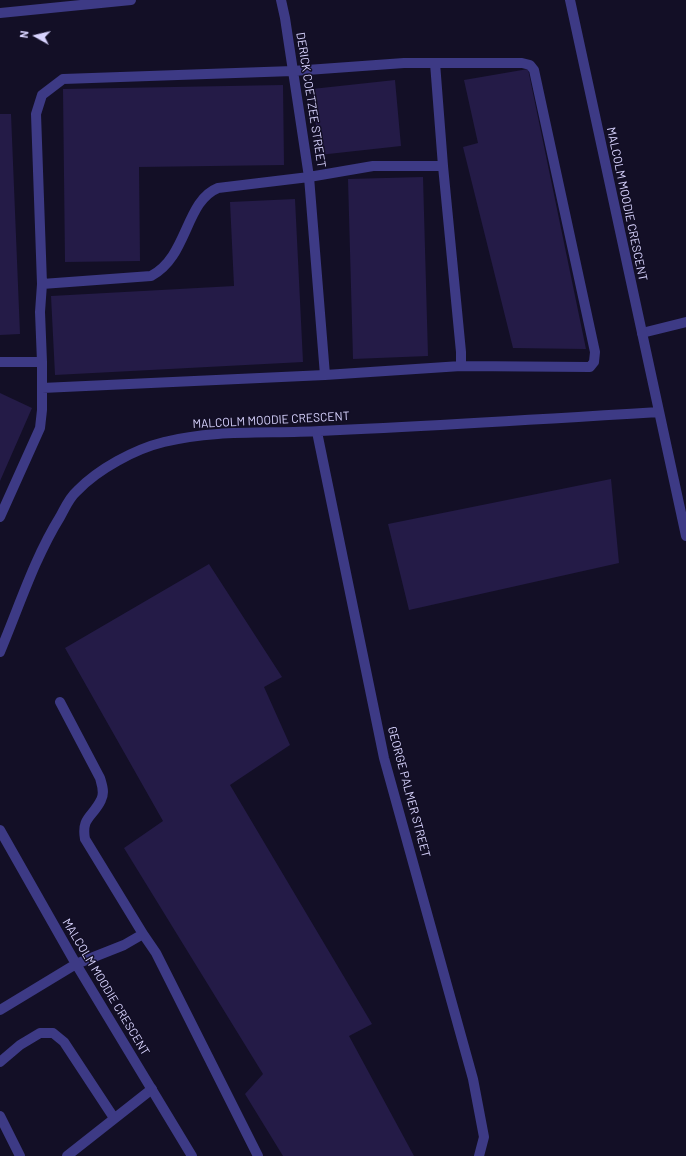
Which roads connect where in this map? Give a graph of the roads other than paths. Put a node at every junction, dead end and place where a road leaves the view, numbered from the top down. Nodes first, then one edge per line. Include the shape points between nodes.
1 (131, 0) edge
2 (281, 0) edge
3 (570, 0) edge
4 (0, 13) edge
5 (436, 63) junction
6 (293, 71) junction
7 (442, 166) junction
8 (309, 177) junction
9 (42, 284) junction
10 (686, 322) edge
11 (642, 333) junction
12 (0, 362) edge
13 (42, 362) junction
14 (461, 366) junction
15 (325, 375) junction
16 (42, 388) junction
17 (659, 412) junction
18 (317, 432) junction
19 (0, 517) edge
20 (686, 536) edge
21 (0, 652) edge
22 (60, 702) dead end
23 (0, 830) edge
24 (143, 934) junction
25 (76, 964) junction
26 (0, 1010) edge
27 (0, 1062) edge
28 (152, 1089) junction
29 (0, 1116) edge
30 (114, 1118) junction
31 (20, 1156) edge
32 (67, 1156) edge
33 (192, 1156) edge
34 (258, 1156) edge
35 (479, 1156) edge

1 - 4 street
2 - 6 street, DERICK COETZEE STREET
3 - 11 street, MALCOLM MOODIE CRESCENT
5 - 6 street
5 - 7 street
5 - 14 street via 522,63 530,65 534,70 595,352 594,362 590,366
6 - 8 street, DERICK COETZEE STREET
6 - 9 street via 63,79 42,96 36,114
7 - 8 street via 373,166
7 - 14 street
8 - 9 street, DERICK COETZEE STREET via 218,188 210,192 195,212 171,260 151,276
8 - 15 street
9 - 13 street
10 - 11 street
11 - 17 street, MALCOLM MOODIE CRESCENT
12 - 13 street
13 - 16 street
14 - 15 street
15 - 16 street
16 - 19 street via 40,428
17 - 18 street, MALCOLM MOODIE CRESCENT
17 - 20 street, MALCOLM MOODIE CRESCENT
18 - 21 street, MALCOLM MOODIE CRESCENT via 188,437 163,442 136,452 94,476 76,491 52,529
18 - 35 street, GEORGE PALMER STREET via 384,758 473,1079 484,1137
22 - 24 street via 100,778 103,789 102,799 86,818 83,830 85,839
23 - 25 street, MALCOLM MOODIE CRESCENT
24 - 25 street via 124,945
24 - 34 street via 156,953
25 - 26 street
25 - 28 street, MALCOLM MOODIE CRESCENT
27 - 30 street via 20,1045 40,1033 54,1033 64,1042
28 - 30 street
28 - 33 street, MALCOLM MOODIE CRESCENT
29 - 31 street
30 - 32 street

